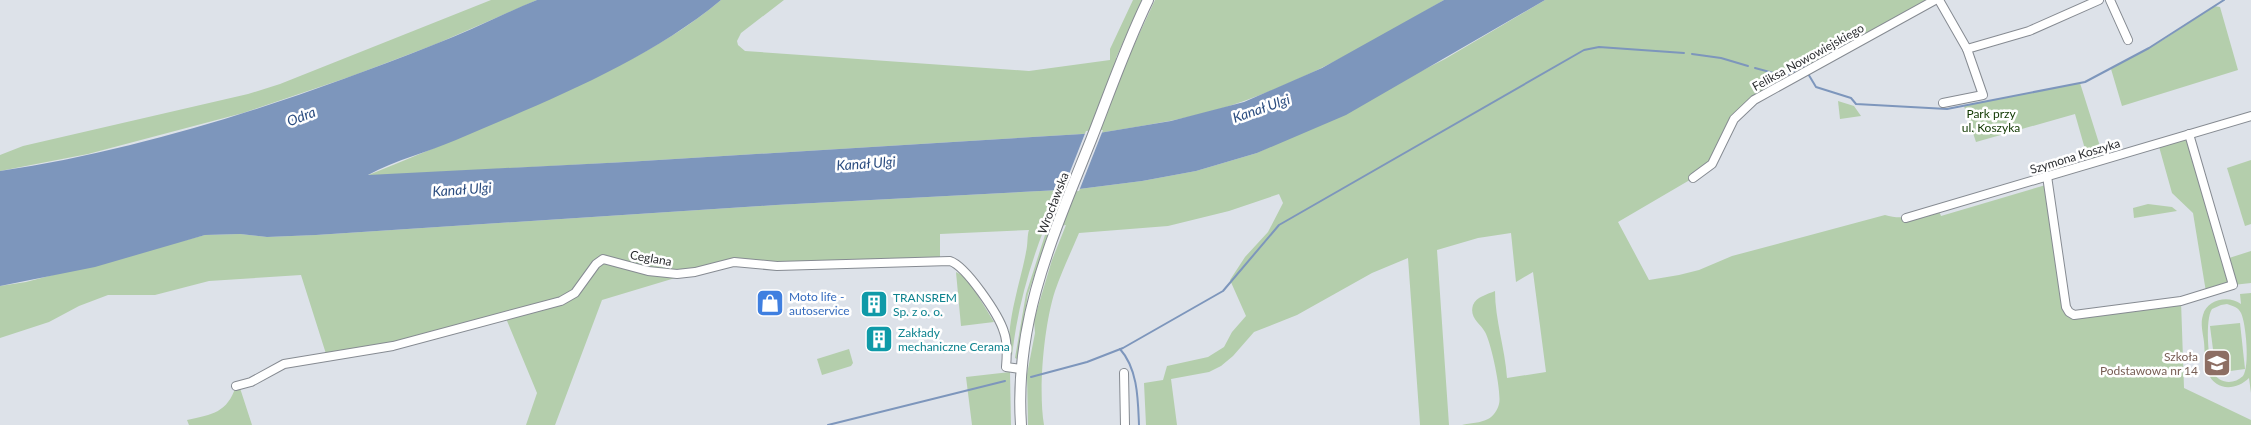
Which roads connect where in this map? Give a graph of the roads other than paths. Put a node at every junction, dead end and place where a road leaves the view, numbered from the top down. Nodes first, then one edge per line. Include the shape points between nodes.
1 (1148, 0) edge
2 (1935, 0) edge
3 (1939, 0) edge
4 (2099, 0) edge
5 (2110, 0) edge
6 (2128, 40) dead end
7 (1967, 49) junction
8 (1943, 103) dead end
9 (2251, 116) edge
10 (2189, 134) junction
11 (2048, 176) junction
12 (1693, 178) dead end
13 (1906, 218) dead end
14 (1021, 368) junction
15 (1124, 373) dead end
16 (236, 386) dead end
17 (1021, 425) edge
18 (1125, 425) edge

1 - 14 main road, Wrocławska via 1045,256 1029,311
2 - 12 street, Feliksa Nowowiejskiego via 1745,107 1734,119 1712,164
3 - 7 street
4 - 7 street via 2029,31
5 - 6 street
7 - 8 street via 1983,95
9 - 10 street, Szymona Koszyka
10 - 11 street, Szymona Koszyka
10 - 11 street via 2233,285 2181,301 2074,315 2069,312
11 - 13 street, Szymona Koszyka
14 - 16 street, Ceglana via 1006,367 1006,345 1001,325 963,268 950,261 777,266 734,262 677,274 603,260 596,264 575,293 562,301 394,346 284,364 251,382
14 - 17 main road, Wrocławska
15 - 18 street

